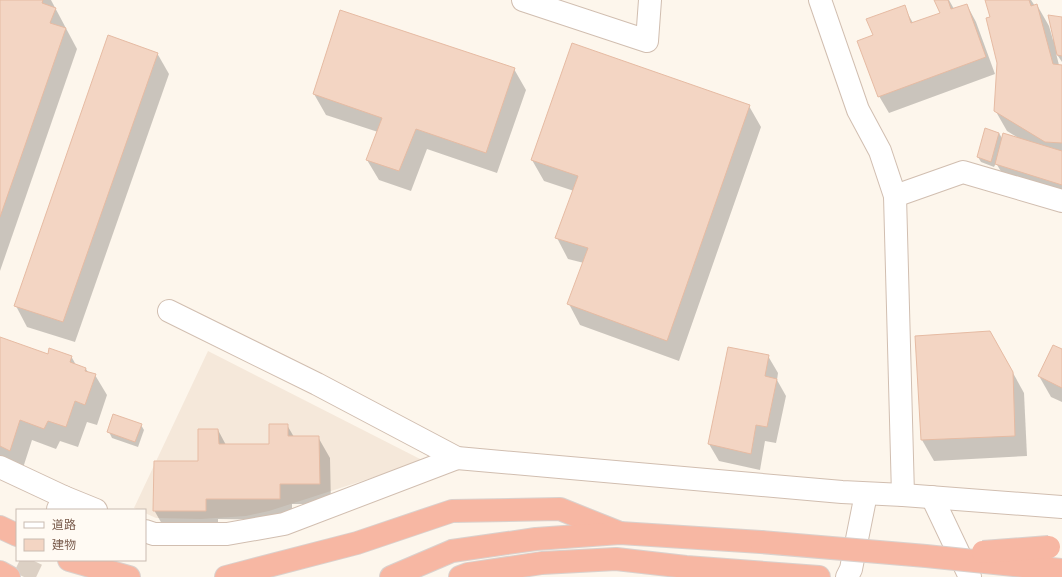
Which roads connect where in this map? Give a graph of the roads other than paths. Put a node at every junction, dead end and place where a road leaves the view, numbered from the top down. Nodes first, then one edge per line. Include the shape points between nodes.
1 (523, 0) edge
2 (650, 0) edge
3 (820, 0) edge
4 (895, 196) junction
5 (1062, 201) edge
6 (169, 311) dead end
7 (457, 458) junction
8 (0, 467) edge
9 (866, 494) junction
10 (903, 495) junction
11 (932, 497) junction
12 (61, 503) edge
13 (1062, 507) edge
14 (91, 509) edge
15 (0, 527) edge
16 (146, 531) edge
17 (620, 533) junction
18 (16, 535) edge
19 (1056, 547) edge
20 (926, 556) junction
21 (73, 561) edge
22 (686, 567) junction
23 (1062, 570) edge
24 (0, 572) edge
25 (9, 577) edge
26 (130, 577) edge
27 (226, 577) edge
28 (391, 577) edge
29 (460, 577) edge
30 (644, 577) edge
31 (820, 577) edge
32 (848, 577) edge
33 (970, 577) edge

1 - 2 street via 647,41
3 - 4 street via 858,110 880,151
4 - 5 street via 963,172
4 - 10 street
6 - 7 street via 317,384
7 - 9 street
7 - 16 street via 284,524 227,534 154,534
8 - 12 street
9 - 10 street
9 - 32 street
10 - 11 street
11 - 13 street
11 - 33 street
12 - 14 street
15 - 18 highway
17 - 20 highway, bridge
17 - 27 highway via 560,509 452,511 357,543
17 - 28 highway via 536,539 452,551
19 - 20 highway, bridge
20 - 23 highway, bridge
21 - 26 highway
22 - 29 highway via 616,559 542,563
22 - 30 highway
22 - 31 highway
24 - 25 highway

